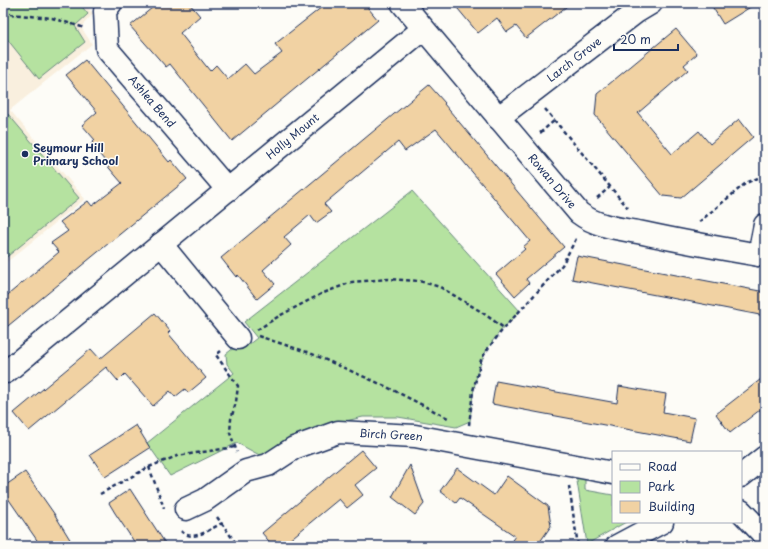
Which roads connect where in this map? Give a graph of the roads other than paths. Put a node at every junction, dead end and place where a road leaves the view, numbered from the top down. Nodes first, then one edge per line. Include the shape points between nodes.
1 (111, 3) edge
2 (402, 3) edge
3 (638, 6) edge
4 (423, 29) junction
5 (498, 118) junction
6 (228, 190) junction
7 (765, 225) edge
8 (161, 244) junction
9 (762, 255) edge
10 (238, 338) dead end
11 (3, 372) edge
12 (765, 457) edge
13 (612, 473) edge
14 (742, 475) edge
15 (195, 504) road end
16 (742, 511) edge
17 (660, 523) edge
18 (765, 536) edge
19 (617, 546) edge

1 - 6 street, Ashlea Bend via 105,11 107,49
2 - 4 street, Rowan Drive
3 - 5 street, Larch Grove
4 - 5 street, Rowan Drive
4 - 6 street, Holly Mount
5 - 9 street, Rowan Drive via 586,219 677,240
6 - 8 street, Holly Mount
7 - 9 street
8 - 10 street
8 - 11 street, Holly Mount
12 - 14 street
13 - 15 street, Birch Green via 416,436 338,432 294,448 268,465 246,471
16 - 18 street
17 - 19 street

